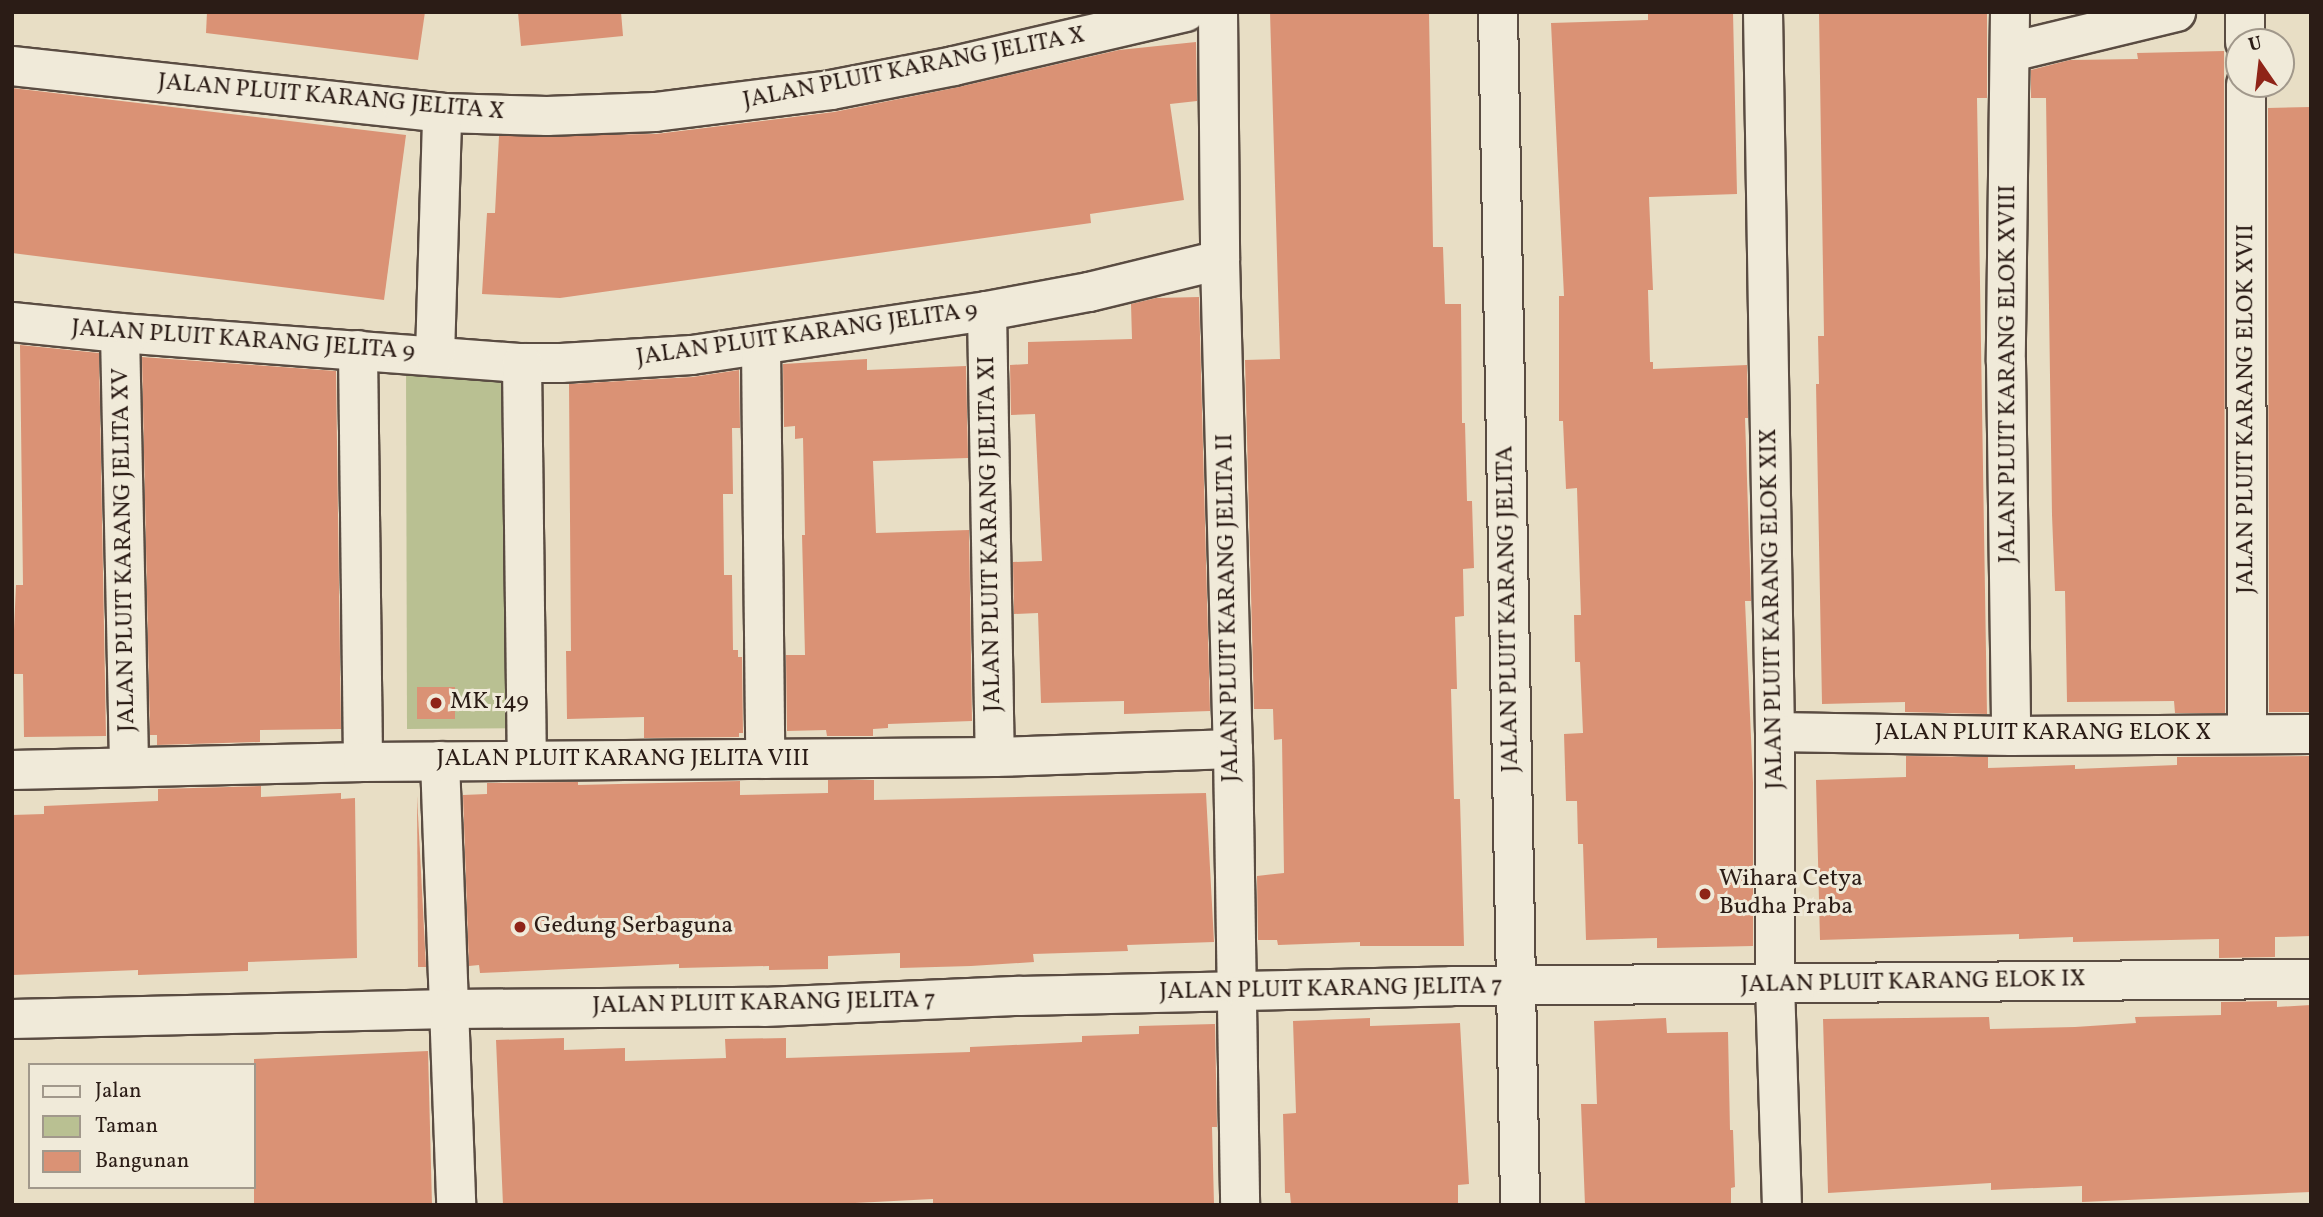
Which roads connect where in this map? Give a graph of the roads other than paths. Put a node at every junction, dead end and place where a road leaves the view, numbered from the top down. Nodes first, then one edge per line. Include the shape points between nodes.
1 (1186, 12) edge
2 (1218, 12) edge
3 (1498, 12) edge
4 (1763, 12) edge
5 (2010, 12) edge
6 (2176, 12) edge
7 (2011, 52) junction
8 (12, 66) edge
9 (2246, 98) edge
10 (442, 113) junction
11 (1220, 260) junction
12 (987, 311) junction
13 (12, 323) edge
14 (120, 333) junction
15 (761, 346) junction
16 (358, 350) junction
17 (435, 356) junction
18 (522, 363) junction
19 (1776, 732) junction
20 (2247, 734) junction
21 (2311, 734) edge
22 (2011, 736) junction
23 (1233, 749) junction
24 (995, 757) junction
25 (765, 759) junction
26 (527, 760) junction
27 (440, 761) junction
28 (363, 762) junction
29 (129, 767) junction
30 (12, 770) edge
31 (2311, 979) edge
32 (1775, 984) junction
33 (1516, 987) junction
34 (1236, 991) junction
35 (450, 1009) junction
36 (12, 1019) edge
37 (456, 1205) edge
38 (1240, 1205) edge
39 (1520, 1205) edge
40 (1782, 1205) edge

1 - 10 street, JALAN PLUIT KARANG JELITA X via 954,66 761,101 655,112
2 - 11 street, JALAN PLUIT KARANG JELITA II
3 - 33 street, JALAN PLUIT KARANG JELITA
4 - 19 street, JALAN PLUIT KARANG ELOK XIX
5 - 7 street, JALAN PLUIT KARANG ELOK XVIII
6 - 7 street
7 - 22 street, JALAN PLUIT KARANG ELOK XVIII via 2006,362
8 - 10 street, JALAN PLUIT KARANG JELITA X
9 - 20 street, JALAN PLUIT KARANG ELOK XVII
10 - 17 street
11 - 12 street, JALAN PLUIT KARANG JELITA 9
11 - 23 street, JALAN PLUIT KARANG JELITA II
12 - 15 street, JALAN PLUIT KARANG JELITA 9
12 - 24 street, JALAN PLUIT KARANG JELITA XI
13 - 14 street, JALAN PLUIT KARANG JELITA 9
14 - 16 street, JALAN PLUIT KARANG JELITA 9
14 - 29 street, JALAN PLUIT KARANG JELITA XV
15 - 18 street, JALAN PLUIT KARANG JELITA 9 via 692,355
15 - 25 street
16 - 17 street, JALAN PLUIT KARANG JELITA 9
16 - 28 street
17 - 18 street, JALAN PLUIT KARANG JELITA 9
18 - 26 street
19 - 22 street, JALAN PLUIT KARANG ELOK X
19 - 32 street, JALAN PLUIT KARANG ELOK XIX
20 - 21 street, JALAN PLUIT KARANG ELOK X
20 - 22 street, JALAN PLUIT KARANG ELOK X
23 - 24 street, JALAN PLUIT KARANG JELITA VIII
23 - 34 street, JALAN PLUIT KARANG JELITA II
24 - 25 street, JALAN PLUIT KARANG JELITA VIII
25 - 26 street, JALAN PLUIT KARANG JELITA VIII
26 - 27 street, JALAN PLUIT KARANG JELITA VIII
27 - 28 street, JALAN PLUIT KARANG JELITA VIII
27 - 35 street
28 - 29 street, JALAN PLUIT KARANG JELITA VIII
29 - 30 street, JALAN PLUIT KARANG JELITA VIII
31 - 32 street, JALAN PLUIT KARANG ELOK IX
32 - 33 street, JALAN PLUIT KARANG ELOK IX
32 - 40 street, JALAN PLUIT KARANG ELOK XIX
33 - 34 street, JALAN PLUIT KARANG JELITA 7
33 - 39 street, JALAN PLUIT KARANG JELITA
34 - 35 street, JALAN PLUIT KARANG JELITA 7 via 764,1007
34 - 38 street, JALAN PLUIT KARANG JELITA II
35 - 36 street, JALAN PLUIT KARANG JELITA 7
35 - 37 street

